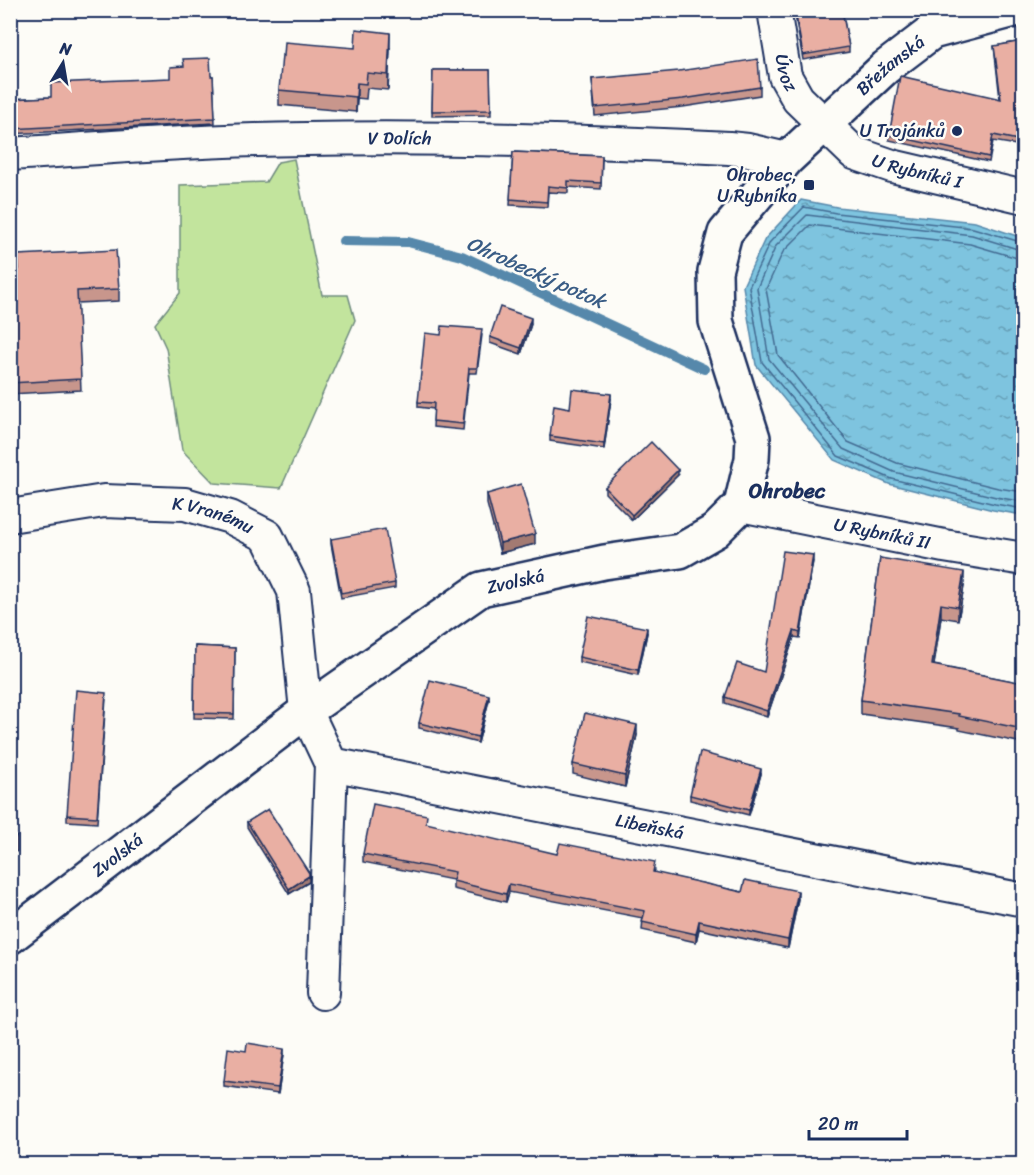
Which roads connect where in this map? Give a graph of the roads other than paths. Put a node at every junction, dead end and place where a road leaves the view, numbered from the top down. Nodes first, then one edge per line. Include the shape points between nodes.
1 (774, 10) edge
2 (1014, 10) edge
3 (823, 124) junction
4 (10, 153) edge
5 (787, 159) junction
6 (1023, 197) edge
7 (741, 505) junction
8 (10, 516) edge
9 (1023, 559) edge
10 (306, 711) junction
11 (331, 764) junction
12 (1023, 900) edge
13 (10, 937) edge
14 (323, 993) dead end

1 - 3 street, Úvoz via 785,76 798,99
2 - 3 street, Břežanská via 932,32
3 - 5 street, Břežanská
3 - 6 street, U Rybníků I via 854,153 892,166
4 - 5 street, V Dolích via 306,138 568,140 729,148
5 - 7 street via 725,233 715,271 716,321 753,438
7 - 9 street, U Rybníků II
7 - 10 street, Zvolská via 715,531 680,551 604,562 481,589
8 - 10 street, K Vranému via 104,501 185,504 230,517 267,536 294,591
10 - 11 street
10 - 13 street, Zvolská
11 - 12 street, Libeňská
11 - 14 street

